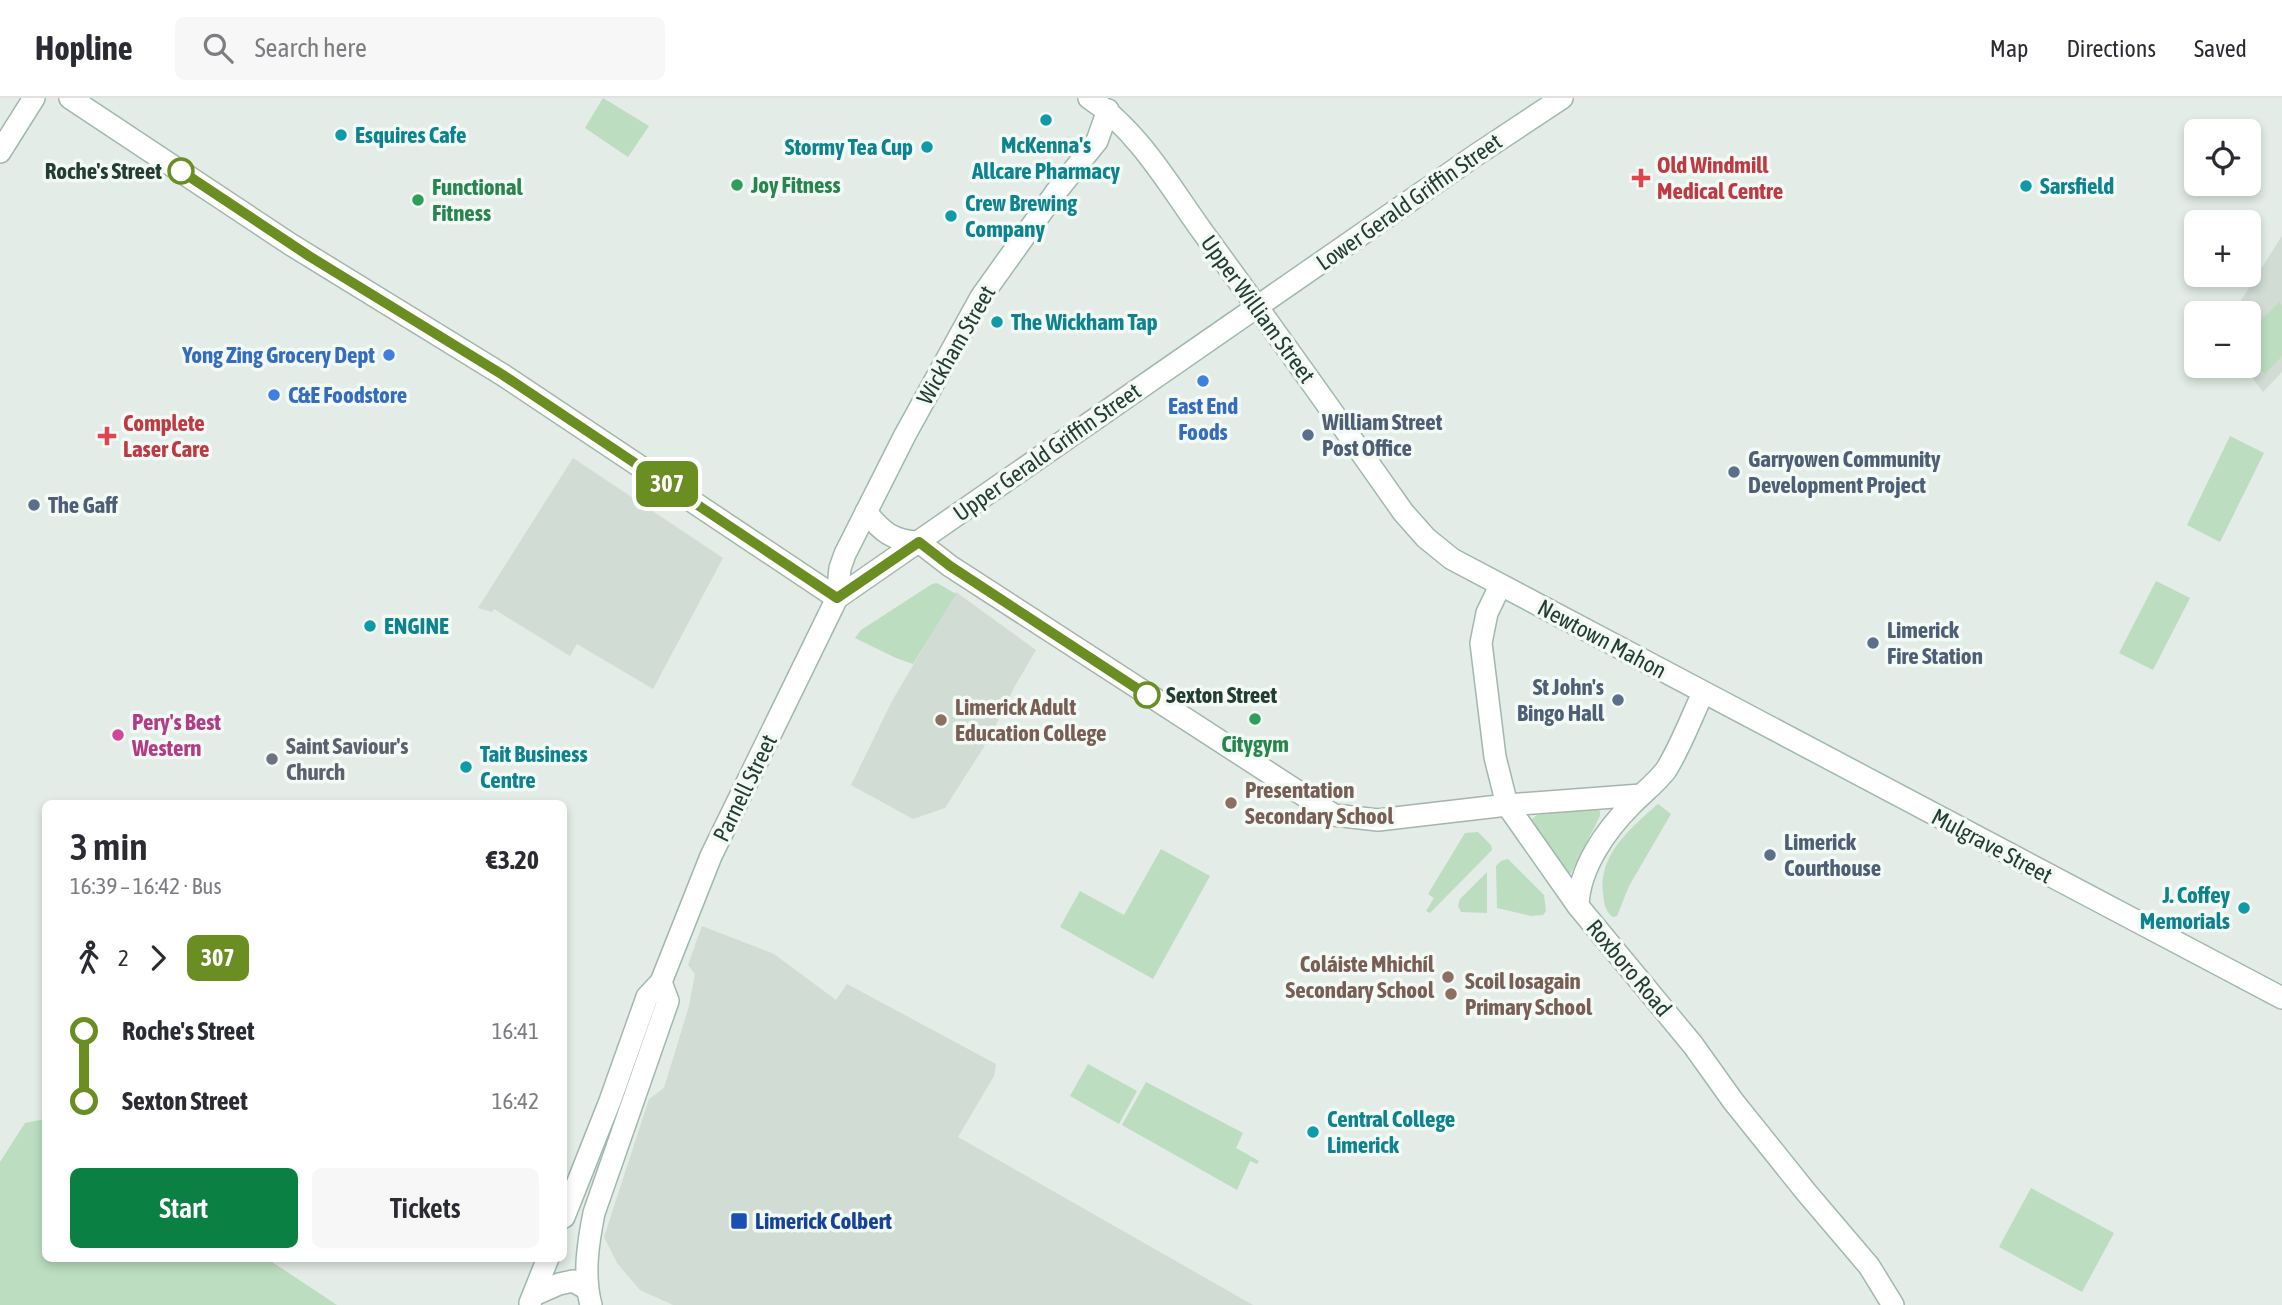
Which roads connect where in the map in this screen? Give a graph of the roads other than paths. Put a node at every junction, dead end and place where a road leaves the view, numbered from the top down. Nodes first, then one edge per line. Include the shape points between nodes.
1 (34, 98) edge
2 (70, 98) edge
3 (1089, 98) edge
4 (1562, 98) edge
5 (1108, 110) junction
6 (0, 152) edge
7 (1258, 307) junction
8 (866, 512) junction
9 (919, 542) junction
10 (1500, 586) junction
11 (837, 598) junction
12 (1703, 693) junction
13 (1641, 795) junction
14 (1507, 805) junction
15 (1578, 905) junction
16 (661, 982) junction
17 (2282, 998) edge
18 (567, 1209) edge
19 (546, 1262) edge
20 (589, 1297) edge
21 (532, 1300) edge
22 (1893, 1305) edge

1 - 6 main road
2 - 11 main road via 290,244 503,375
3 - 5 main road, Upper William Street
4 - 7 main road, Lower Gerald Griffin Street
5 - 7 main road, Upper William Street
5 - 8 main road, Wickham Street via 1097,141 981,298
7 - 9 main road, Upper Gerald Griffin Street
7 - 10 main road, Upper William Street via 1403,512 1452,559
8 - 9 main road via 896,539
8 - 11 main road, Wickham Street via 840,568
9 - 11 main road, Upper Gerald Griffin Street
9 - 14 main road via 1334,815 1378,820
10 - 12 main road, Newtown Mahon
10 - 14 main road, Roxboro Road via 1487,613 1481,643 1495,757
11 - 16 main road, Parnell Street via 711,856
12 - 13 main road via 1667,768
12 - 17 main road, Mulgrave Street
13 - 14 main road
13 - 15 main road via 1604,838 1583,877
14 - 15 main road, Roxboro Road
15 - 22 main road, Roxboro Road via 1869,1266
16 - 18 main road, Parnell Street via 647,997
16 - 20 main road, Parnell Street via 668,1001 594,1213 588,1247
19 - 21 main road
20 - 21 main road via 573,1281

